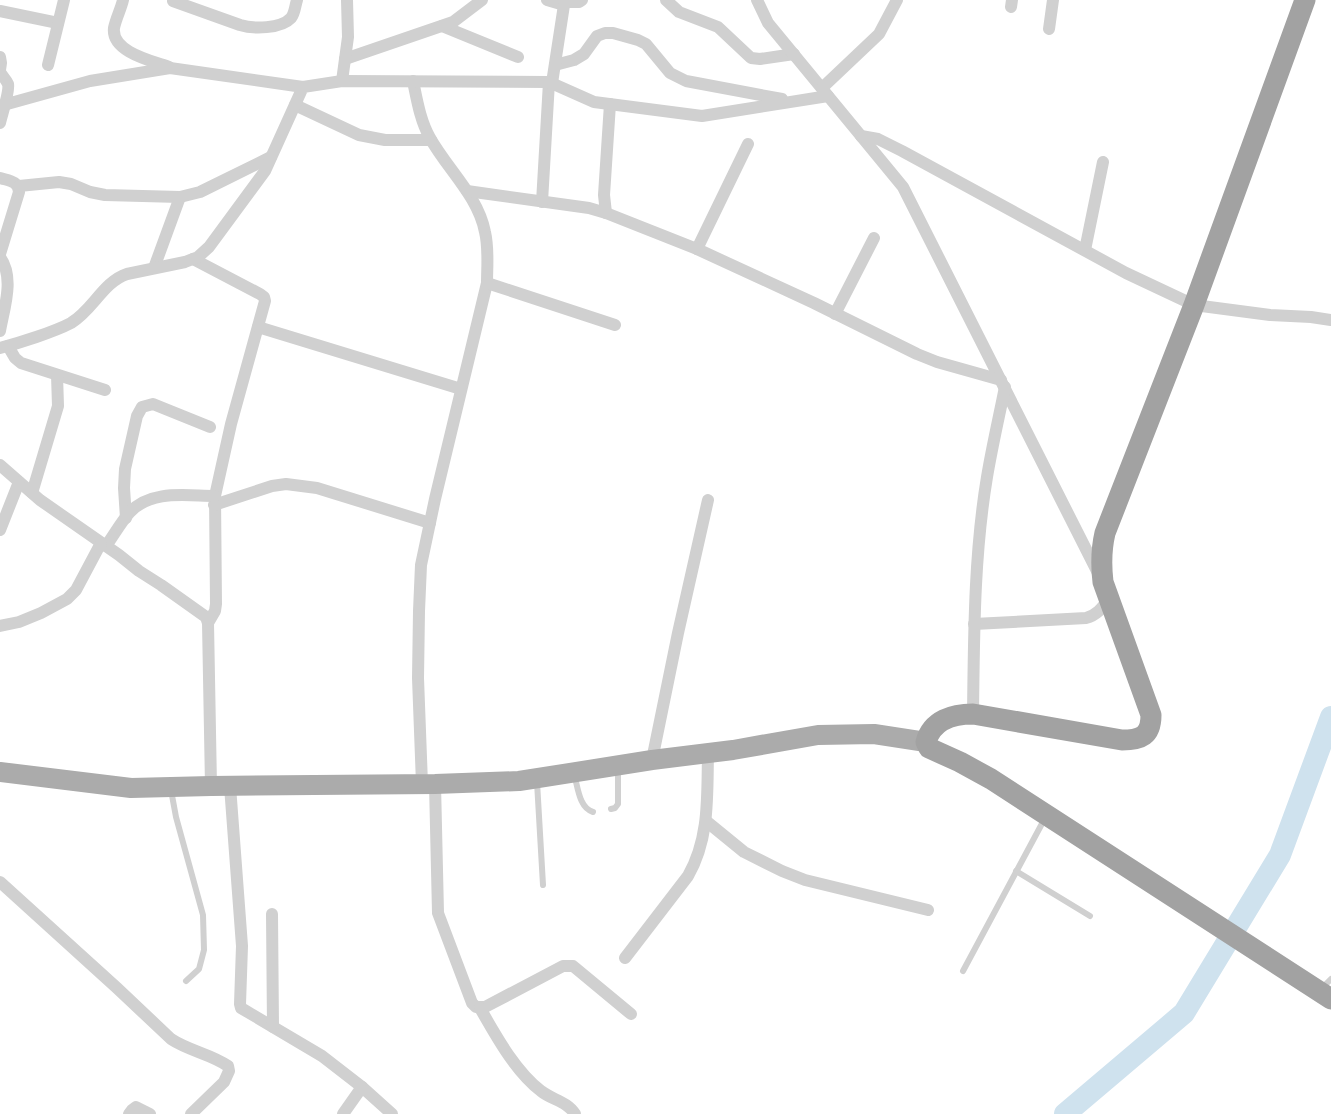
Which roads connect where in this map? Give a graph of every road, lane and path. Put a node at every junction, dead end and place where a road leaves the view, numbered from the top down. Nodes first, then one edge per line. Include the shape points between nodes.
1 (64, 0) edge
2 (123, 0) edge
3 (297, 0) edge
4 (347, 0) edge
5 (482, 0) edge
6 (547, 0) edge
7 (582, 0) edge
8 (666, 0) edge
9 (757, 0) edge
10 (897, 0) edge
11 (1053, 0) edge
12 (1305, 0) edge
13 (172, 1) edge
14 (564, 5) junction
15 (0, 11) edge
16 (58, 23) junction
17 (442, 26) junction
18 (1049, 29) dead end
19 (794, 54) junction
20 (0, 57) edge
21 (518, 57) dead end
22 (345, 59) junction
23 (48, 65) dead end
24 (555, 65) junction
25 (170, 68) junction
26 (0, 71) edge
27 (342, 81) junction
28 (413, 81) junction
29 (551, 83) junction
30 (303, 87) junction
31 (825, 92) junction
32 (792, 101) junction
33 (610, 104) junction
34 (2, 105) edge
35 (295, 105) junction
36 (0, 123) edge
37 (861, 136) junction
38 (431, 140) junction
39 (748, 144) dead end
40 (272, 157) junction
41 (1103, 162) dead end
42 (0, 178) edge
43 (19, 186) junction
44 (467, 191) junction
45 (180, 197) junction
46 (542, 202) junction
47 (606, 213) junction
48 (874, 238) dead end
49 (697, 249) junction
50 (1085, 250) junction
51 (0, 256) edge
52 (193, 259) junction
53 (154, 268) junction
54 (487, 283) junction
55 (1194, 305) junction
56 (835, 314) junction
57 (1331, 320) edge
58 (615, 325) dead end
59 (258, 327) junction
60 (0, 331) edge
61 (4, 347) edge
62 (57, 375) junction
63 (1003, 383) junction
64 (461, 389) junction
65 (105, 390) dead end
66 (210, 427) dead end
67 (0, 465) edge
68 (19, 482) junction
69 (32, 493) junction
70 (708, 500) dead end
71 (215, 501) junction
72 (126, 518) junction
73 (430, 523) junction
74 (0, 530) edge
75 (104, 545) junction
76 (1106, 591) junction
77 (208, 622) junction
78 (974, 624) junction
79 (0, 626) edge
80 (973, 714) junction
81 (926, 742) junction
82 (708, 752) junction
83 (652, 760) junction
84 (618, 766) junction
85 (0, 772) edge
86 (574, 773) junction
87 (537, 778) junction
88 (428, 784) junction
89 (221, 786) junction
90 (171, 787) junction
91 (611, 809) dead end
92 (593, 812) dead end
93 (1047, 814) junction
94 (706, 821) junction
95 (1016, 871) junction
96 (0, 882) edge
97 (543, 885) dead end
98 (928, 910) dead end
99 (272, 914) dead end
100 (1090, 916) dead end
101 (625, 958) dead end
102 (963, 971) dead end
103 (186, 981) dead end
104 (1321, 987) edge
105 (480, 1008) junction
106 (631, 1014) dead end
107 (273, 1027) junction
108 (363, 1087) junction
109 (129, 1114) edge
110 (150, 1114) edge
111 (191, 1114) edge
112 (343, 1114) edge
113 (393, 1114) edge
114 (575, 1114) edge

1 - 16 street
2 - 25 street via 114,29 120,46
3 - 13 street via 293,15 284,24 259,28 240,26
4 - 22 street
5 - 17 street
6 - 14 street
7 - 14 street
8 - 19 street via 679,12 718,27 751,58
9 - 19 street via 768,23
10 - 31 street via 879,34
11 - 18 street
12 - 55 highway
14 - 24 street
15 - 16 street
16 - 23 street
17 - 21 street
17 - 22 street
19 - 31 street
20 - 26 street
22 - 27 street
24 - 29 street
24 - 32 street via 584,54 597,36 613,33 646,44 670,73 686,81
25 - 30 street
25 - 34 street via 90,81
26 - 34 street via 8,84
27 - 28 street
27 - 30 street
28 - 29 street
28 - 38 street
29 - 33 street via 594,102
29 - 46 street
30 - 35 street
31 - 32 street
31 - 37 street
32 - 33 street via 702,116
33 - 47 street
34 - 36 street
35 - 38 street via 359,135 385,140
35 - 40 street
37 - 50 street via 887,143
37 - 63 street via 903,187
38 - 44 street
39 - 49 street
40 - 45 street via 200,192
40 - 52 street via 209,247
41 - 50 street
42 - 43 street
43 - 45 street via 59,182 105,195
43 - 51 street
44 - 46 street
44 - 54 street via 486,234
45 - 53 street
46 - 47 street
47 - 49 street
48 - 56 street
49 - 56 street
50 - 55 street
51 - 60 street via 8,281
52 - 53 street
52 - 59 street via 264,297
53 - 61 street via 118,277 71,322
54 - 58 street
54 - 64 street
55 - 57 street
55 - 76 highway via 1105,533 1101,566
56 - 63 street via 927,358
59 - 64 street
59 - 71 street
61 - 62 street via 21,363
62 - 65 street
62 - 69 street via 58,406
63 - 76 street
63 - 78 street via 987,477
64 - 73 street
66 - 72 street via 153,404 142,407 125,469
67 - 68 street
68 - 69 street
68 - 74 street
69 - 75 street
70 - 83 street
71 - 72 street via 157,496 135,507
71 - 73 street via 286,484 317,488
71 - 77 street via 216,604
72 - 75 street
73 - 88 street via 421,565 418,678
75 - 77 street via 204,614
75 - 79 street via 67,599 30,618
76 - 78 street via 1099,611 1086,618
76 - 80 highway via 1151,715 1148,731 1142,737 1122,740
77 - 89 street
78 - 80 street
80 - 81 highway via 943,720 930,730
81 - 82 main road via 874,734 818,735
81 - 93 highway via 928,748 991,779
82 - 83 main road
82 - 94 street
83 - 84 main road
84 - 86 main road
84 - 91 lane via 618,804
85 - 90 main road via 131,788
86 - 87 main road
86 - 92 lane via 584,806
87 - 88 main road
87 - 97 lane
88 - 89 main road
88 - 105 street via 438,913 472,1004
89 - 90 main road
89 - 107 street via 242,946 240,1004
90 - 103 lane via 203,915 204,950 199,969
93 - 95 lane
93 - 104 highway
94 - 98 street via 744,852 782,871
94 - 101 street via 688,876
95 - 100 lane
95 - 102 lane
96 - 111 street via 171,1040 228,1066 224,1082
99 - 107 street
105 - 106 street via 568,965
105 - 114 street via 530,1081 540,1091 568,1105
107 - 108 street via 322,1056
108 - 112 street
108 - 113 street
109 - 110 street via 136,1107

